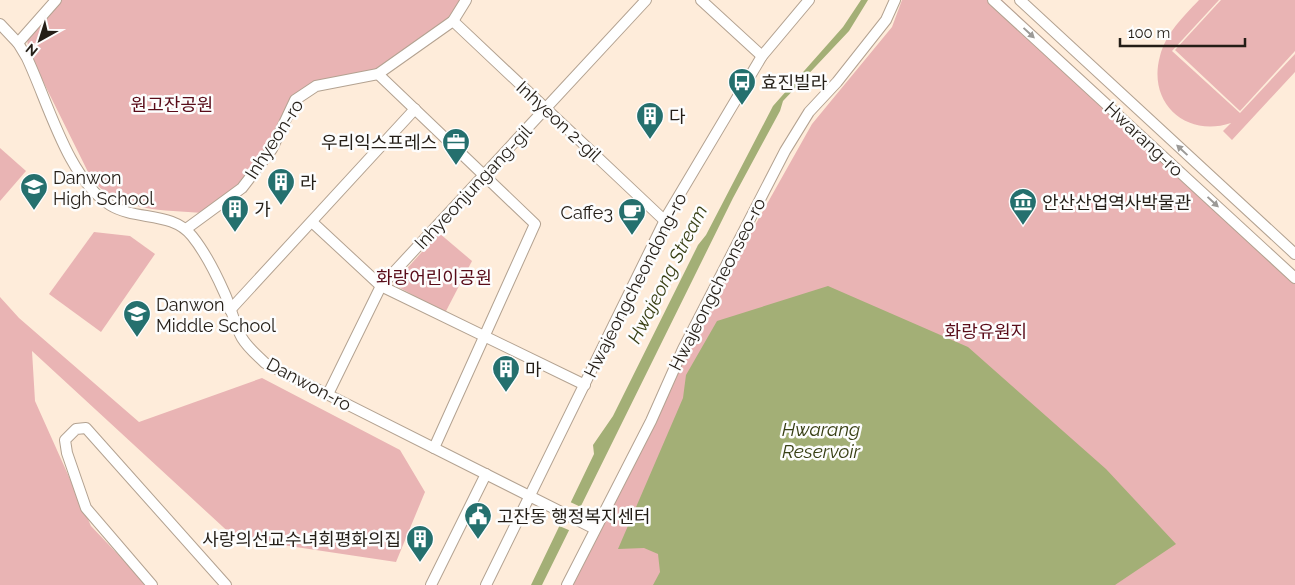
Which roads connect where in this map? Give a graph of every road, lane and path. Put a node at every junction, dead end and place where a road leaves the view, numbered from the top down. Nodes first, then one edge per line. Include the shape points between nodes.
1 (56, 0) edge
2 (466, 0) edge
3 (646, 0) edge
4 (701, 0) edge
5 (809, 0) edge
6 (895, 0) edge
7 (993, 0) edge
8 (1020, 0) edge
9 (453, 21) junction
10 (0, 24) edge
11 (18, 43) junction
12 (762, 56) junction
13 (378, 74) junction
14 (546, 108) junction
15 (415, 109) junction
16 (484, 175) junction
17 (664, 220) junction
18 (312, 222) junction
19 (186, 229) junction
20 (1295, 254) edge
21 (1295, 278) edge
22 (382, 286) junction
23 (230, 310) junction
24 (485, 336) junction
25 (585, 384) junction
26 (328, 394) junction
27 (434, 448) junction
28 (486, 474) junction
29 (528, 496) junction
30 (592, 527) junction
31 (152, 585) edge
32 (226, 585) edge
33 (431, 585) edge
34 (486, 585) edge
35 (567, 585) edge

1 - 11 street
2 - 9 street, Inhyeon-ro
3 - 14 street, Inhyeonjungang-gil
4 - 12 street
5 - 12 street, Hwajeongcheondong-ro
6 - 30 street, Hwajeongcheonseo-ro via 886,20 809,112 785,151 683,349 651,421
7 -> 21 street, Hwarang-ro
20 -> 8 street, Hwarang-ro
9 - 13 street, Inhyeon-ro
9 - 14 street, Inhyeon 2-gil
10 - 11 street
11 - 19 street via 74,166 88,187 110,205 132,214 175,222
12 - 17 street, Hwajeongcheondong-ro
13 - 15 street
13 - 19 street, Inhyeon-ro via 316,86 295,100 272,149 248,181
14 - 16 street, Inhyeonjungang-gil
14 - 17 street, Inhyeon 2-gil
15 - 16 street
15 - 18 street
16 - 22 street, Inhyeonjungang-gil
16 - 24 street via 535,224
17 - 25 street, Hwajeongcheondong-ro
18 - 22 street
18 - 23 street
19 - 23 street, Danwon-ro via 220,285
22 - 24 street
22 - 26 street, Inhyeonjungang-gil
23 - 26 street, Danwon-ro via 243,339 265,363
24 - 25 street
24 - 27 street
25 - 29 street, Hwajeongcheondong-ro
26 - 27 street, Danwon-ro
27 - 28 street, Danwon-ro
28 - 29 street, Danwon-ro
28 - 33 street
29 - 30 street, Danwon-ro
29 - 34 street, Hwajeongcheondong-ro
30 - 35 street, Hwajeongcheonseo-ro
31 - 32 street via 86,508 65,440 76,429 86,428

